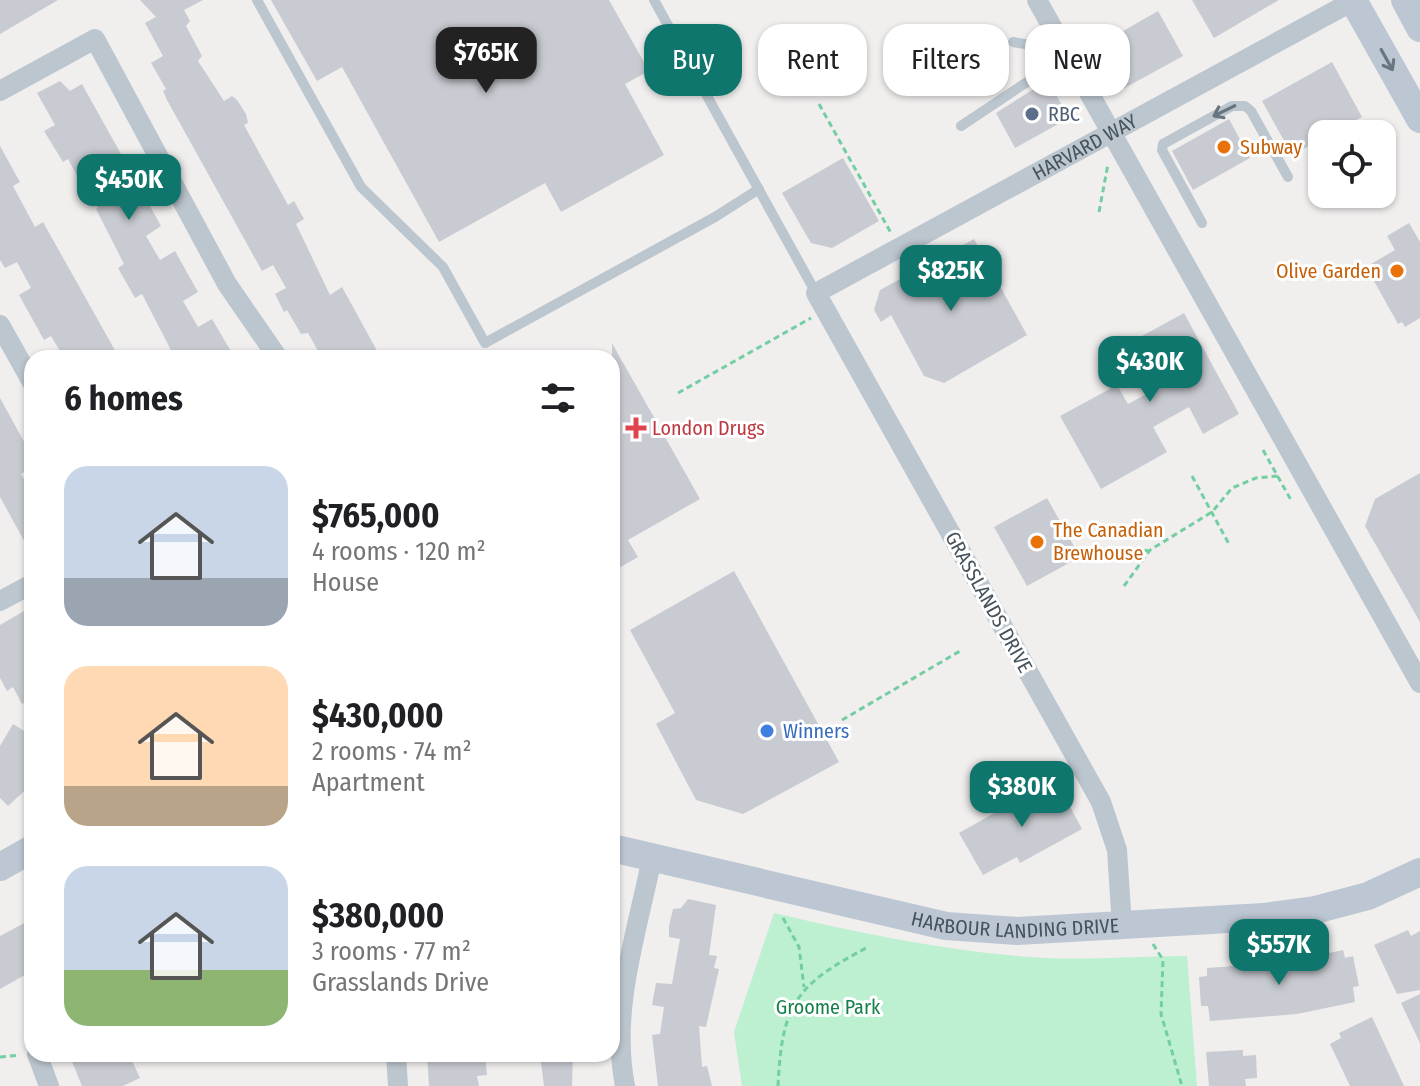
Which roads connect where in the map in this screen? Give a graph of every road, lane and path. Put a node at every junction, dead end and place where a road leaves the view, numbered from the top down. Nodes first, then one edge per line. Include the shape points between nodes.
1 (257, 0) edge
2 (654, 0) edge
3 (1037, 0) edge
4 (1354, 0) edge
5 (1405, 0) edge
6 (1420, 28) edge
7 (1013, 42) dead end
8 (0, 91) edge
9 (819, 104) dead end
10 (1420, 119) edge
11 (961, 126) dead end
12 (1111, 133) junction
13 (1288, 177) dead end
14 (759, 189) junction
15 (1099, 212) dead end
16 (1202, 223) dead end
17 (899, 247) junction
18 (820, 301) junction
19 (0, 325) edge
20 (272, 350) edge
21 (24, 368) edge
22 (678, 393) dead end
23 (1263, 450) dead end
24 (1192, 476) dead end
25 (1278, 476) junction
26 (1291, 500) dead end
27 (1212, 512) junction
28 (1230, 546) dead end
29 (1150, 550) junction
30 (1102, 554) dead end
31 (1124, 586) dead end
32 (24, 588) edge
33 (0, 601) edge
34 (960, 651) dead end
35 (1420, 683) edge
36 (842, 720) dead end
37 (620, 850) edge
38 (24, 854) edge
39 (652, 858) junction
40 (0, 867) edge
41 (1420, 873) edge
42 (783, 918) dead end
43 (1122, 926) junction
44 (1153, 945) dead end
45 (868, 947) dead end
46 (804, 987) junction
47 (620, 1020) edge
48 (620, 1043) edge
49 (24, 1055) edge
50 (0, 1057) edge
51 (38, 1062) edge
52 (396, 1062) edge
53 (49, 1086) edge
54 (398, 1086) edge
55 (625, 1086) edge
56 (778, 1086) edge
57 (1182, 1086) edge

1 - 14 lane via 361,187 443,267 485,343
2 - 14 lane
3 - 12 street
4 -> 10 street
4 - 12 street, HARVARD WAY
5 - 6 street
7 - 11 lane via 1030,45 1039,74
8 - 20 street via 95,39 227,284
9 - 17 path
12 - 15 path
12 - 17 street, HARVARD WAY
12 - 35 street
13 -> 16 lane via 1251,111 1232,106 1163,144
14 - 18 lane
17 - 18 street, HARVARD WAY
18 - 22 path
18 - 43 street, GRASSLANDS DRIVE via 1101,802 1117,850
19 - 21 street
23 - 25 path
24 - 27 path
25 - 26 path
25 - 27 path via 1232,488
27 - 28 path
27 - 29 path
29 - 30 path
29 - 31 path
32 - 33 street
34 - 36 path
37 - 39 street, HARBOUR LANDING DRIVE
38 - 40 street
39 - 43 street, HARBOUR LANDING DRIVE via 946,926 1017,931
39 - 47 street
41 - 43 street, HARBOUR LANDING DRIVE via 1368,896 1315,910
42 - 46 path via 799,947
44 - 57 path via 1163,960 1161,1014
45 - 46 path
46 - 56 path via 787,1021
48 - 55 street
49 - 50 path
51 - 53 street
52 - 54 street

